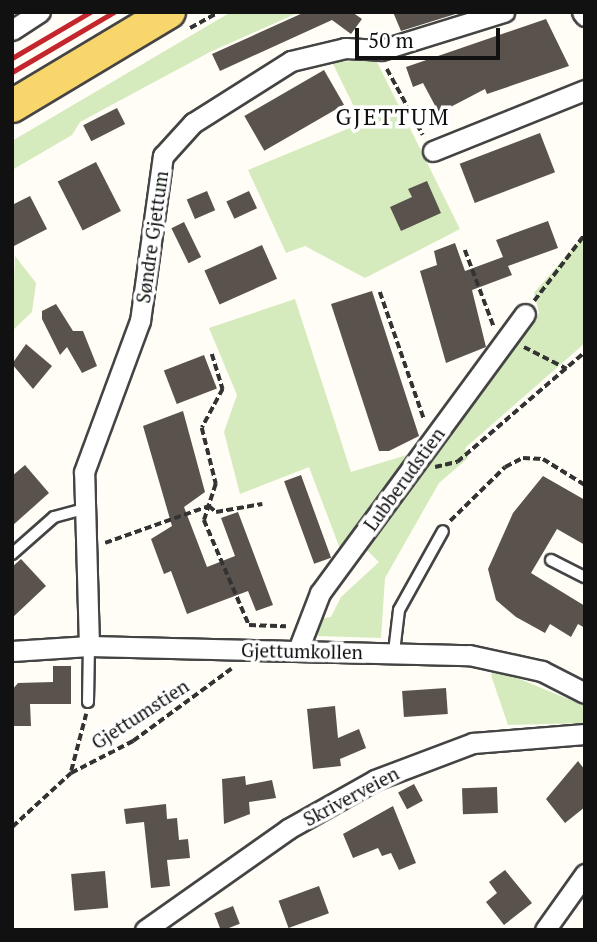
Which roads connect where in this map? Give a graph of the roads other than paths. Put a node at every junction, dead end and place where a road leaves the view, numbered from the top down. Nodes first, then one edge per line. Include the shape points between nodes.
1 (40, 12) edge
2 (169, 12) edge
3 (504, 12) edge
4 (12, 30) edge
5 (585, 90) edge
6 (12, 106) edge
7 (433, 151) road end
8 (525, 314) road end
9 (81, 510) junction
10 (443, 531) road end
11 (12, 554) edge
12 (551, 560) dead end
13 (585, 577) edge
14 (89, 646) junction
15 (298, 650) junction
16 (12, 651) edge
17 (394, 652) junction
18 (585, 693) edge
19 (88, 702) road end
20 (585, 734) edge
21 (585, 874) edge
22 (145, 930) edge
23 (545, 930) edge

1 - 4 street
2 - 6 main road
3 - 9 street, Søndre Gjettum via 381,50 345,48 291,61 193,123 163,156 140,321 87,461
5 - 7 street
8 - 15 street, Lubberudstien via 304,622
9 - 11 lane via 54,517
9 - 14 street, Søndre Gjettum
10 - 17 lane via 399,611
12 - 13 lane
14 - 15 street, Gjettumkollen
14 - 16 street, Gjettumkollen
14 - 19 lane
15 - 17 street, Gjettumkollen
17 - 18 street, Gjettumkollen via 510,661
20 - 22 street, Skriverveien via 473,743 375,780 288,829
21 - 23 street

